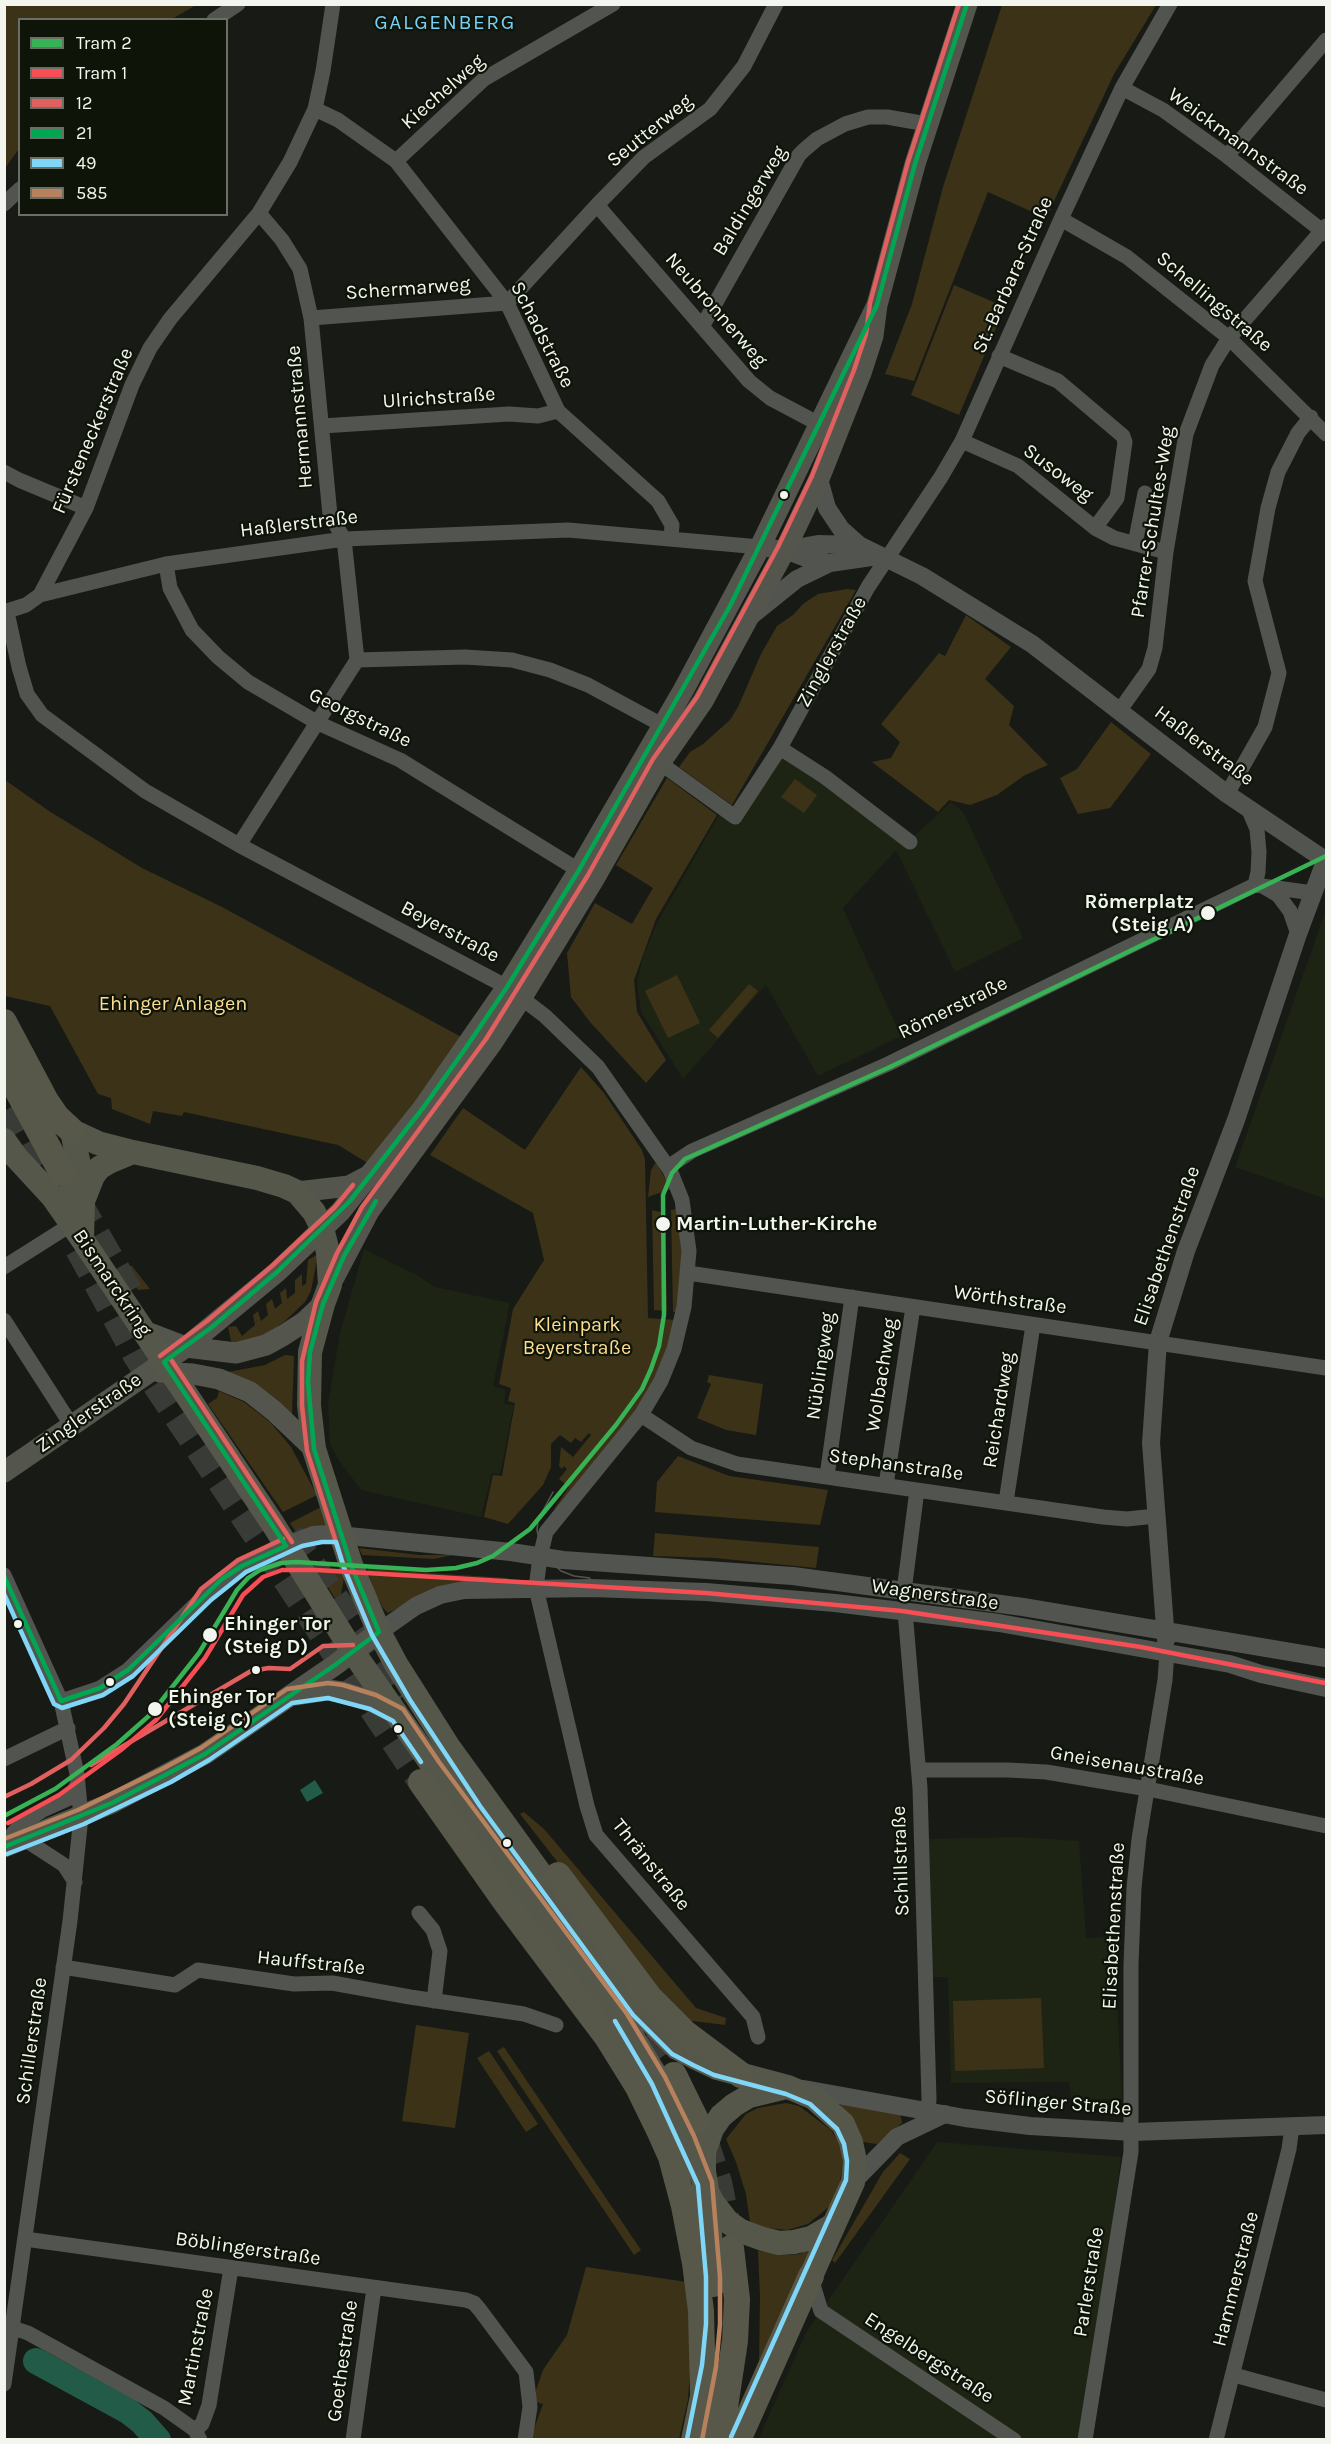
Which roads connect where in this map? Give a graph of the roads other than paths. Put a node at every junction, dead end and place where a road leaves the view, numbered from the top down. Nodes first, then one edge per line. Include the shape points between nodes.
1 (238, 4) edge
2 (333, 4) edge
3 (613, 4) edge
4 (776, 4) edge
5 (967, 4) edge
6 (1170, 4) edge
7 (217, 18) edge
8 (1326, 40) edge
9 (1122, 88) junction
10 (315, 109) junction
11 (927, 124) junction
12 (1227, 156) junction
13 (396, 161) junction
14 (18, 191) edge
15 (4, 204) edge
16 (597, 205) junction
17 (259, 213) junction
18 (1061, 219) junction
19 (1325, 230) edge
20 (507, 303) junction
21 (877, 304) junction
22 (311, 318) junction
23 (703, 325) junction
24 (1229, 338) junction
25 (999, 356) junction
26 (558, 411) junction
27 (1311, 417) junction
28 (819, 424) junction
29 (322, 426) junction
30 (1326, 434) edge
31 (962, 441) junction
32 (4, 472) edge
33 (819, 479) junction
34 (1145, 493) dead end
35 (86, 508) junction
36 (1095, 528) junction
37 (671, 538) junction
38 (344, 539) junction
39 (1135, 544) junction
40 (859, 545) junction
41 (760, 547) junction
42 (785, 550) junction
43 (1166, 552) junction
44 (883, 557) junction
45 (830, 563) junction
46 (166, 564) junction
47 (40, 595) junction
48 (6, 612) edge
49 (750, 617) junction
50 (357, 660) junction
51 (1120, 710) junction
52 (318, 723) junction
53 (662, 725) junction
54 (780, 748) junction
55 (660, 763) junction
56 (1227, 794) junction
57 (1248, 808) junction
58 (910, 842) dead end
59 (239, 845) junction
60 (1323, 854) edge
61 (586, 875) junction
62 (1260, 887) junction
63 (1313, 893) junction
64 (1298, 934) junction
65 (515, 992) junction
66 (4, 1022) edge
67 (4, 1066) edge
68 (72, 1131) junction
69 (4, 1140) edge
70 (133, 1152) junction
71 (668, 1167) junction
72 (374, 1172) junction
73 (62, 1173) dead end
74 (297, 1192) junction
75 (52, 1196) junction
76 (322, 1228) junction
77 (77, 1231) junction
78 (4, 1268) edge
79 (688, 1273) junction
80 (327, 1294) junction
81 (852, 1298) junction
82 (913, 1307) junction
83 (4, 1320) edge
84 (1033, 1325) junction
85 (144, 1331) junction
86 (1158, 1342) junction
87 (186, 1347) junction
88 (1326, 1368) edge
89 (159, 1370) junction
90 (641, 1415) junction
91 (72, 1425) junction
92 (314, 1449) junction
93 (4, 1472) edge
94 (827, 1476) junction
95 (886, 1485) junction
96 (918, 1490) junction
97 (1006, 1502) junction
98 (1156, 1516) junction
99 (342, 1535) junction
100 (286, 1546) junction
101 (540, 1557) junction
102 (4, 1575) edge
103 (536, 1588) junction
104 (904, 1591) junction
105 (905, 1611) junction
106 (1165, 1629) junction
107 (379, 1632) junction
108 (353, 1652) junction
109 (1167, 1652) junction
110 (1326, 1658) edge
111 (1326, 1688) edge
112 (290, 1696) junction
113 (61, 1701) junction
114 (398, 1715) junction
115 (68, 1728) junction
116 (4, 1759) edge
117 (919, 1770) junction
118 (78, 1781) junction
119 (421, 1782) tunnel mouth
120 (1149, 1790) junction
121 (81, 1817) junction
122 (1326, 1826) edge
123 (11, 1843) edge
124 (558, 1875) dead end
125 (75, 1882) junction
126 (419, 1913) dead end
127 (63, 1967) junction
128 (434, 2001) junction
129 (556, 2025) dead end
130 (758, 2037) dead end
131 (674, 2075) tunnel mouth
132 (745, 2086) junction
133 (788, 2087) junction
134 (937, 2112) junction
135 (698, 2122) tunnel mouth
136 (1326, 2125) edge
137 (1292, 2127) junction
138 (1133, 2132) junction
139 (707, 2182) junction
140 (853, 2182) junction
141 (833, 2225) junction
142 (25, 2239) junction
143 (731, 2248) tunnel mouth
144 (231, 2268) junction
145 (811, 2276) junction
146 (374, 2288) junction
147 (821, 2311) junction
148 (790, 2322) junction
149 (13, 2328) junction
150 (1234, 2374) junction
151 (4, 2384) edge
152 (703, 2393) junction
153 (1326, 2400) edge
154 (198, 2435) edge
155 (353, 2439) edge
156 (525, 2439) edge
157 (694, 2439) edge
158 (720, 2439) edge
159 (738, 2439) edge
160 (1014, 2439) edge
161 (1085, 2439) edge
162 (1216, 2439) edge

1 - 7 street
2 - 10 street, Fürsteneckerstraße
3 - 13 street, Kiechelweg via 484,79
4 - 16 street, Seutterweg via 744,66 710,109 644,157
5 - 11 main road
6 - 9 street, St.-Barbara-Straße
8 - 12 street
9 - 12 street, Weickmannstraße via 1163,110
9 - 18 street, St.-Barbara-Straße
10 - 13 street, Schadstraße via 338,120
10 - 17 street, Fürsteneckerstraße via 290,162
11 - 21 main road
11 - 23 street, Baldingerweg via 868,117 844,124 804,150
12 - 19 street, Weickmannstraße
13 - 20 street, Schadstraße
14 - 15 street
16 - 20 street, Seutterweg
16 - 23 street, Neubronnerweg
17 - 22 street, Hermannstraße via 300,269
17 - 35 street, Fürsteneckerstraße via 150,348
18 - 24 street, Schellingstraße via 1127,257
18 - 25 street, St.-Barbara-Straße
19 - 24 street, Pfarrer-Schultes-Weg
20 - 22 street, Schermarweg
20 - 26 street, Schadstraße
21 - 28 main road, Zinglerstraße
21 - 33 main road, Zinglerstraße via 873,336 861,373
22 - 29 street, Hermannstraße
23 - 28 street, Neubronnerweg via 749,381 770,398
24 - 27 street, Schellingstraße
24 - 43 street, Pfarrer-Schultes-Weg via 1212,365 1186,434
25 - 31 street, St.-Barbara-Straße
25 - 36 street via 1058,381 1123,436 1117,498
26 - 29 street, Ulrichstraße via 538,416 509,414
26 - 37 street, Schadstraße via 657,501 672,525
27 - 30 street, Schellingstraße
27 - 56 street via 1278,472 1255,581 1279,673 1265,727
28 - 41 main road, Zinglerstraße
29 - 38 street, Hermannstraße via 330,515
31 - 36 street, Susoweg via 1018,466
31 - 44 street, St.-Barbara-Straße
32 - 35 street
33 - 40 street via 826,508
33 - 42 main road, Zinglerstraße
34 - 39 street
35 - 47 street, Fürsteneckerstraße
36 - 39 street, Susoweg
37 - 38 street, Haßlerstraße via 568,530
37 - 41 street, Haßlerstraße
38 - 46 street, Haßlerstraße
38 - 50 street, Hermannstraße
39 - 43 street, Susoweg
40 - 42 street, Haßlerstraße via 818,544
40 - 44 street, Haßlerstraße
41 - 42 street, Haßlerstraße
41 - 53 main road, Zinglerstraße
42 - 45 street, Haßlerstraße
42 - 49 main road, Zinglerstraße
43 - 51 street, Pfarrer-Schultes-Weg via 1149,669
44 - 45 street, Haßlerstraße
44 - 51 street, Haßlerstraße via 959,597 1032,644
44 - 54 street, Zinglerstraße
45 - 49 street via 797,579
46 - 47 street, Haßlerstraße
46 - 52 street, Georgstraße via 170,588 192,630 248,682
47 - 48 street, Haßlerstraße
48 - 59 street, Beyerstraße via 27,694 42,715 146,791
49 - 55 main road, Zinglerstraße via 703,701
50 - 52 street
50 - 53 street via 512,660 588,685
51 - 56 street, Haßlerstraße
52 - 59 street
52 - 61 street, Georgstraße via 400,760
53 - 61 main road, Zinglerstraße
54 - 55 street, Zinglerstraße via 735,817
54 - 58 street
55 - 61 main road, Zinglerstraße
56 - 57 street, Haßlerstraße
57 - 60 street, Haßlerstraße
57 - 62 street via 1257,829
59 - 65 street, Beyerstraße
60 - 63 street, Elisabethenstraße
61 - 65 main road, Zinglerstraße
62 - 63 street
62 - 64 street via 1278,895 1290,911
62 - 71 street, Römerstraße via 888,1064 693,1151
63 - 64 street, Elisabethenstraße
64 - 86 street, Elisabethenstraße via 1236,1120 1180,1266
65 - 71 street, Beyerstraße via 598,1067
65 - 72 main road, Zinglerstraße
65 - 80 main road, Zinglerstraße via 492,1043 359,1228
66 - 68 highway via 46,1101
67 - 73 highway
68 - 70 main road
68 - 75 main road via 79,1176 69,1193
69 - 75 main road, Bismarckring
70 - 74 main road via 258,1178
70 - 77 main road via 109,1162 93,1176
71 - 79 street, Beyerstraße via 680,1193
72 - 74 main road via 349,1186
72 - 76 main road, Zinglerstraße
74 - 76 main road via 307,1201
75 - 77 main road, Bismarckring
76 - 80 main road via 328,1252
76 - 87 main road, Zinglerstraße via 277,1272
77 - 78 street
77 - 85 main road, Bismarckring
79 - 81 street, Wörthstraße
79 - 90 street, Beyerstraße via 683,1317 674,1349
80 - 87 main road via 304,1322 251,1350 224,1353
80 - 92 main road via 309,1362
81 - 82 street, Wörthstraße
81 - 94 street, Nüblingweg
82 - 84 street, Wörthstraße
82 - 95 street, Wolbachweg
83 - 91 street
84 - 86 street, Wörthstraße
84 - 97 street, Reichardweg
85 - 87 main road
85 - 89 main road, Bismarckring
86 - 88 street, Wörthstraße
86 - 98 street, Elisabethenstraße via 1150,1443
87 - 89 main road, Zinglerstraße
89 - 91 main road, Zinglerstraße
89 - 92 main road via 219,1379 250,1392
89 - 100 main road, Bismarckring
90 - 94 street, Stephanstraße via 681,1442 725,1461
90 - 101 street, Beyerstraße via 549,1527
91 - 93 main road, Zinglerstraße
92 - 99 main road
94 - 95 street, Stephanstraße
95 - 96 street, Stephanstraße
96 - 97 street, Stephanstraße
96 - 104 street
97 - 98 street, Stephanstraße via 1103,1517
98 - 106 street, Elisabethenstraße
99 - 100 street, Wagnerstraße via 313,1535
99 - 101 street, Wagnerstraße
99 - 107 main road
100 - 108 main road, Bismarckring
100 - 113 street via 222,1579 128,1670 100,1688
101 - 103 street
101 - 104 street, Wagnerstraße via 793,1576
102 - 113 street, Schillerstraße
103 - 105 street, Wagnerstraße via 706,1592
103 - 107 street, Wagnerstraße via 455,1591 416,1606
103 - 130 street, Thränstraße via 596,1835 753,2017
104 - 106 street, Wagnerstraße
105 - 109 street, Wagnerstraße
105 - 117 street, Schillstraße
106 - 109 street, Elisabethenstraße
106 - 110 street, Wagnerstraße
107 - 108 main road, Wagnerstraße
107 - 132 main road via 448,1746 639,2010 677,2048
108 - 112 main road, Wagnerstraße
108 - 114 main road, Bismarckring
109 - 111 street, Wagnerstraße
109 - 120 street, Elisabethenstraße
112 - 114 main road via 328,1690 342,1692
112 - 121 main road, Wagnerstraße via 206,1754
113 - 115 street, Schillerstraße
114 - 139 main road, Bismarckring via 621,2018 659,2081
115 - 116 street
115 - 118 street, Schillerstraße
117 - 120 street, Gneisenaustraße via 1046,1772
117 - 134 street, Schillstraße via 929,2099
118 - 121 street, Schillerstraße
118 - 123 street via 70,1798 21,1824
119 - 152 highway via 607,2037 659,2130 671,2157 695,2262
120 - 122 street, Gneisenaustraße
120 - 138 street, Elisabethenstraße via 1139,1839 1134,1899
121 - 123 main road, Wagnerstraße
121 - 125 street, Schillerstraße
123 - 125 street via 64,1865
124 - 132 highway via 650,1998
125 - 127 street, Schillerstraße
126 - 128 street via 433,1930 440,1951
127 - 128 street, Hauffstraße via 176,1985 198,1970 294,1984 332,1983
127 - 142 street, Schillerstraße
128 - 129 street, Hauffstraße via 524,2014
131 - 135 highway
132 - 133 main road
132 - 139 main road via 707,2141
133 - 134 street, Söflinger Straße
133 - 140 main road via 814,2098 843,2124 855,2161
134 - 138 street, Söflinger Straße via 1030,2126
134 - 140 street via 897,2137
136 - 137 street, Söflinger Straße
137 - 138 street, Söflinger Straße
137 - 150 street, Hammerstraße
138 - 161 street, Parlerstraße
139 - 141 main road via 728,2222 741,2231 779,2243 811,2238
139 - 152 highway via 713,2324
140 - 141 main road
141 - 145 main road
142 - 144 street, Böblingerstraße
142 - 149 street, Schillerstraße
143 - 158 highway via 737,2298 735,2341
144 - 146 street, Böblingerstraße
144 - 154 street, Martinstraße via 209,2406
145 - 147 street
145 - 148 highway
146 - 155 street, Goethestraße
146 - 156 street, Böblingerstraße via 474,2304 526,2372 530,2407
147 - 148 street
147 - 160 street, Engelbergstraße
148 - 159 highway
149 - 151 street, Schillerstraße
149 - 154 street via 164,2408
150 - 153 street
150 - 162 street, Hammerstraße
152 - 157 highway

